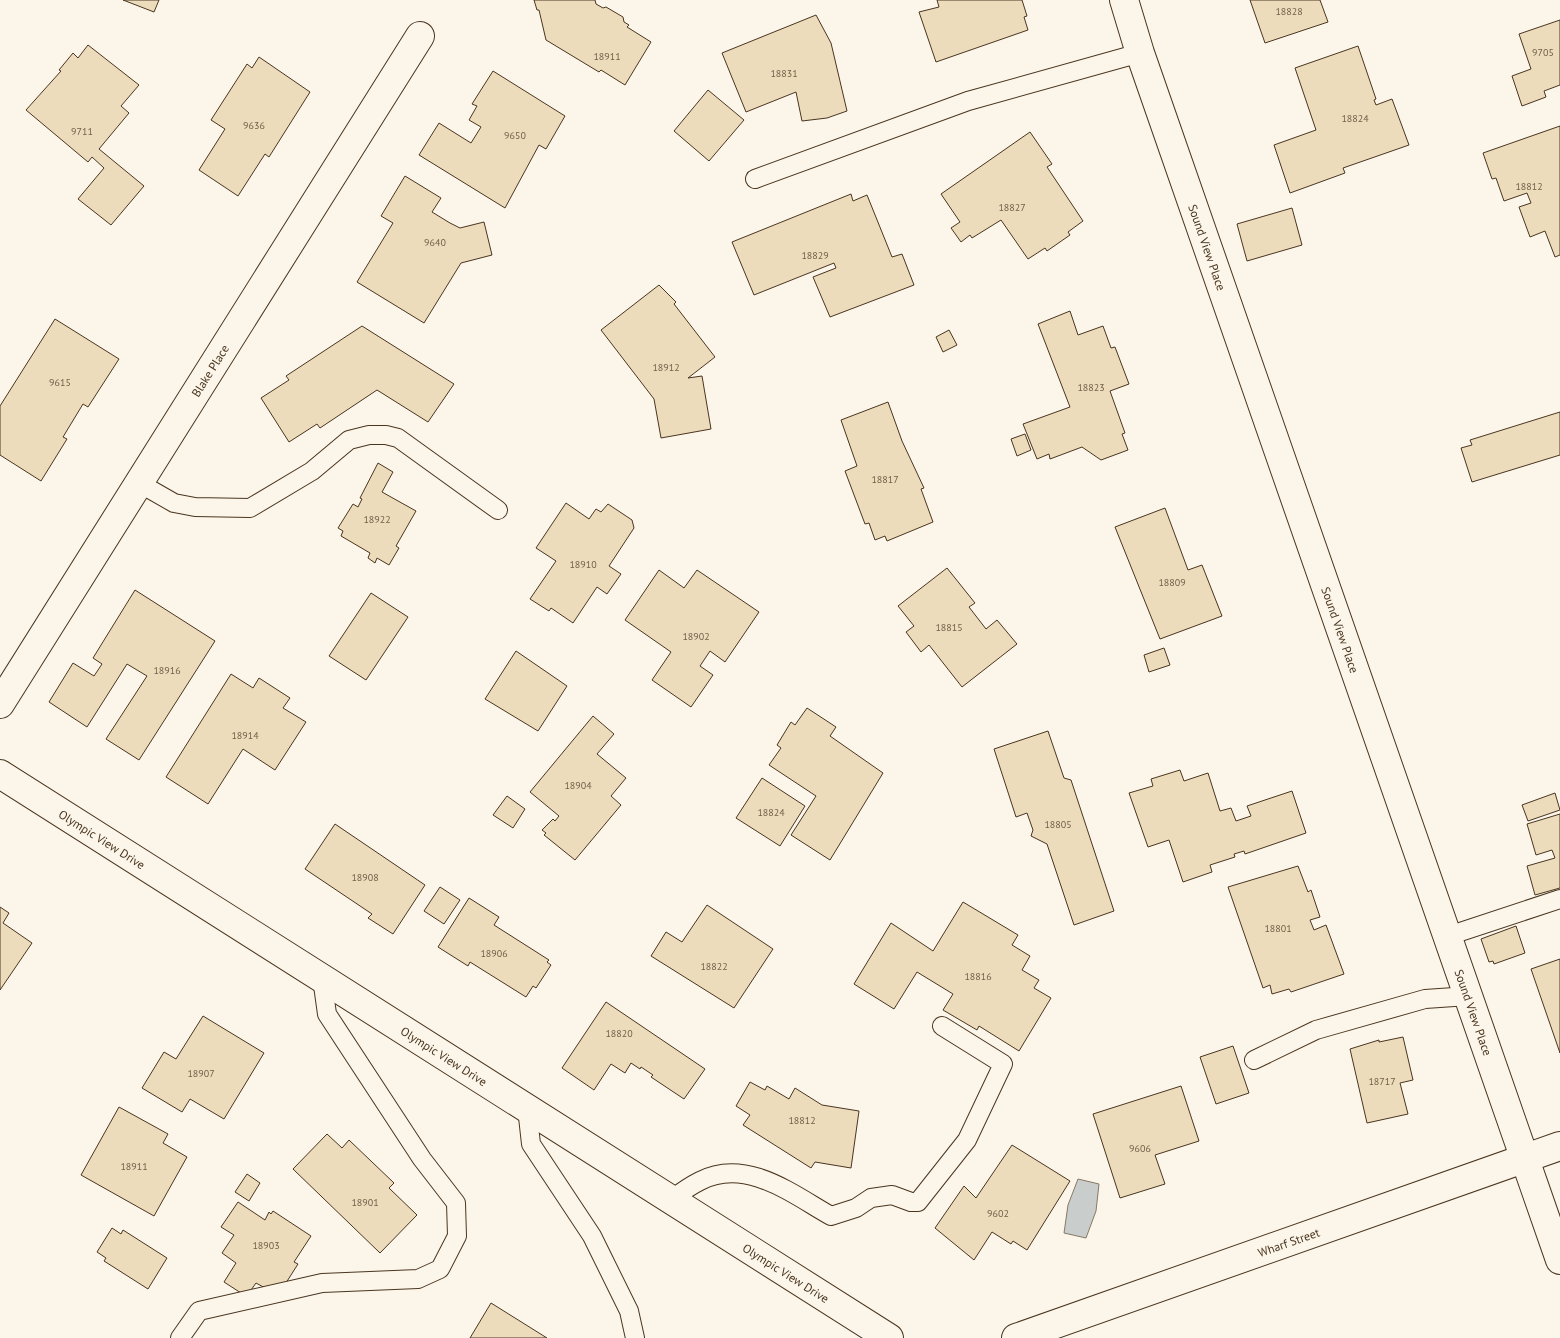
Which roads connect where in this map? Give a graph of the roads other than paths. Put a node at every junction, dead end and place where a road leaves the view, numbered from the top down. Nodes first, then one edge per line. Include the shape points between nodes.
1 (1124, 0) edge
2 (420, 36) dead end
3 (1140, 52) junction
4 (755, 179) dead end
5 (139, 484) junction
6 (498, 510) dead end
7 (0, 704) edge
8 (0, 774) edge
9 (1560, 900) edge
10 (1448, 936) junction
11 (322, 978) junction
12 (1469, 996) junction
13 (942, 1026) dead end
14 (1254, 1060) dead end
15 (527, 1108) junction
16 (1560, 1146) edge
17 (1525, 1158) junction
18 (671, 1200) junction
19 (1560, 1260) edge
20 (180, 1338) edge
21 (635, 1338) edge
22 (889, 1338) edge
23 (1016, 1338) edge

1 - 3 street, Sound View Place
2 - 5 street, Blake Place
3 - 4 lane via 968,101
3 - 10 street, Sound View Place
5 - 6 lane via 174,503 194,507 250,508 312,471 349,440 386,435 398,438
5 - 7 street, Blake Place
8 - 11 street, Olympic View Drive
9 - 10 lane
10 - 12 street, Sound View Place
11 - 15 street, Olympic View Drive
11 - 20 lane via 328,1014 422,1159 456,1203 457,1236 440,1269 418,1279 322,1283 199,1311
12 - 14 lane via 1425,999 1316,1030
12 - 17 street, Sound View Place
13 - 18 lane via 1003,1064 967,1140 918,1202 892,1195 871,1198 856,1208 831,1216 762,1178 733,1172 701,1180
15 - 18 street, Olympic View Drive
15 - 21 lane via 530,1144 592,1236 629,1311
16 - 17 street, Wharf Street
17 - 19 street, Sound View Place
17 - 23 street, Wharf Street
18 - 22 street, Olympic View Drive

